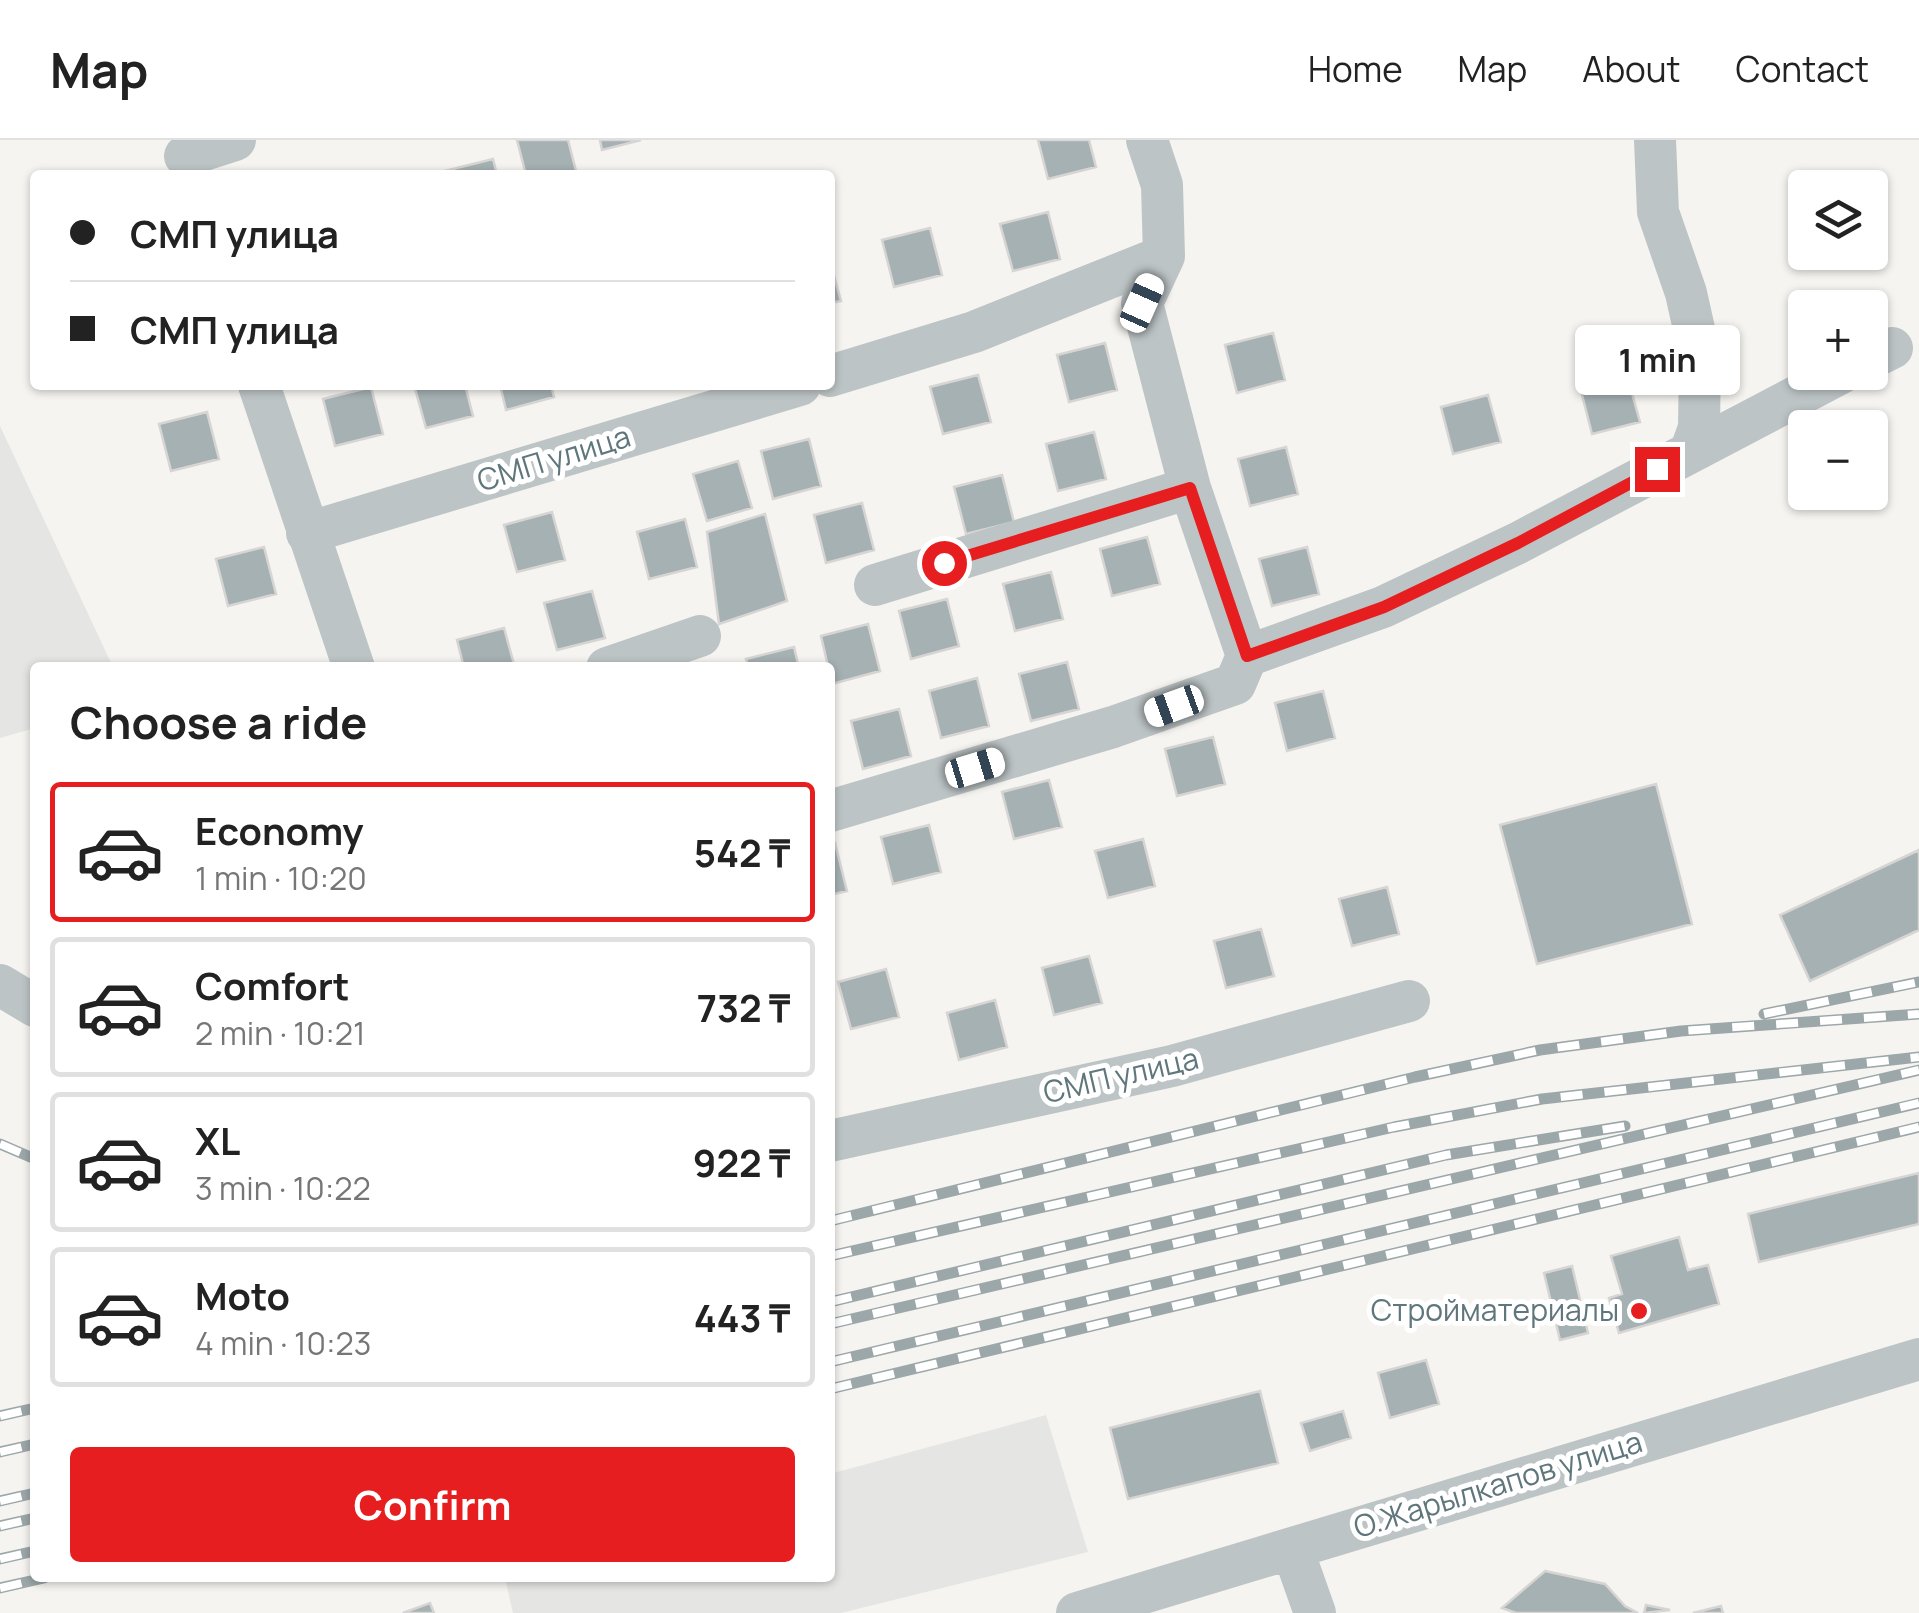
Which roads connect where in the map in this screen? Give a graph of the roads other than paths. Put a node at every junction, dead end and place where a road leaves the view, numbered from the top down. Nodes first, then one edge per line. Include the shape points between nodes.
1 (235, 140) edge
2 (1146, 140) edge
3 (1655, 140) edge
4 (181, 157) edge
5 (1164, 256) junction
6 (835, 374) edge
7 (261, 390) edge
8 (783, 390) edge
9 (1809, 390) edge
10 (1691, 450) junction
11 (1190, 488) junction
12 (306, 534) junction
13 (874, 585) dead end
14 (700, 636) dead end
15 (1247, 656) junction
16 (352, 662) edge
17 (624, 662) edge
18 (835, 809) edge
19 (0, 985) edge
20 (1410, 1001) dead end
21 (30, 1003) edge
22 (835, 1139) edge
23 (1919, 1358) edge
24 (1292, 1548) junction
25 (1077, 1613) edge
26 (1315, 1613) edge

1 - 4 street
2 - 5 street via 1162,185
3 - 10 street via 1658,212 1700,356 1699,428
5 - 6 street via 974,332
5 - 11 street via 1142,303
7 - 12 street
8 - 12 street, СМП улица
9 - 10 street
10 - 15 street via 1384,607
11 - 13 street
11 - 15 street
12 - 16 street
14 - 17 street
15 - 18 street via 1235,684
19 - 21 street
20 - 22 street, СМП улица via 1172,1066
23 - 24 street, О.Жарылкапов улица
24 - 25 street, О.Жарылкапов улица
24 - 26 street

